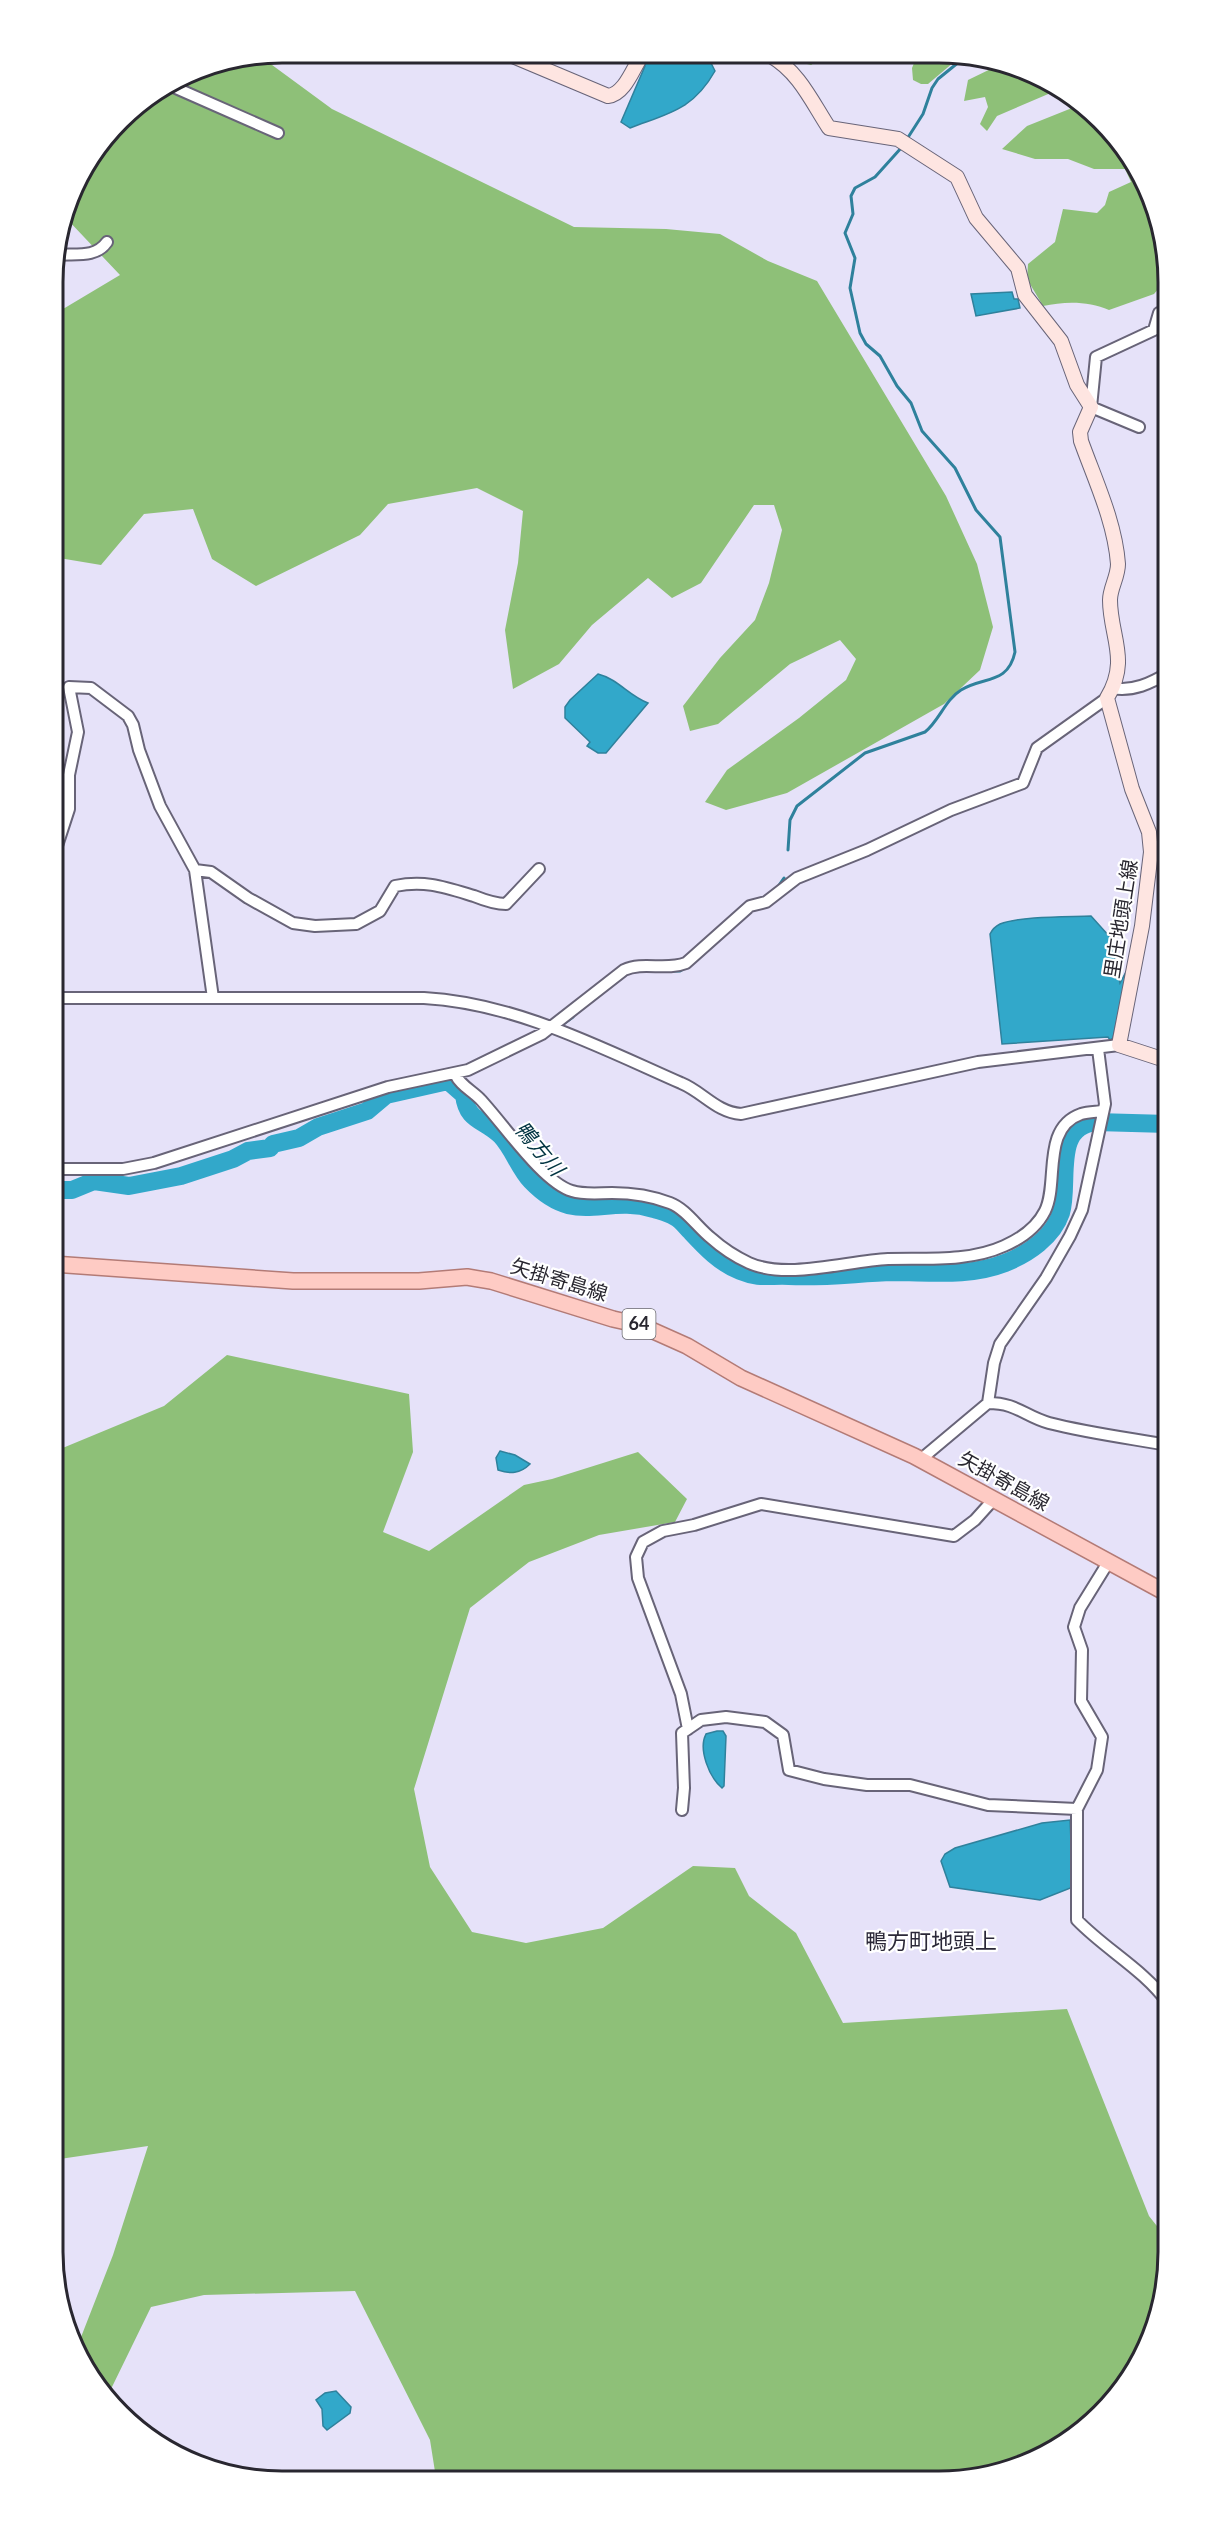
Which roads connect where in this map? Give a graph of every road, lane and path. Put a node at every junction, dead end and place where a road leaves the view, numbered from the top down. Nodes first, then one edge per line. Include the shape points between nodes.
1 (529, 63) edge
2 (637, 63) edge
3 (784, 63) edge
4 (177, 90) edge
5 (278, 133) dead end
6 (107, 242) dead end
7 (65, 255) edge
8 (1158, 318) edge
9 (1091, 407) junction
10 (1139, 427) dead end
11 (1158, 678) edge
12 (1109, 693) junction
13 (63, 827) edge
14 (539, 869) dead end
15 (195, 870) junction
16 (63, 998) edge
17 (213, 998) junction
18 (556, 1029) junction
19 (1119, 1045) junction
20 (1098, 1049) junction
21 (1158, 1058) edge
22 (456, 1077) junction
23 (1103, 1114) junction
24 (63, 1169) edge
25 (63, 1265) edge
26 (988, 1402) junction
27 (1158, 1443) edge
28 (920, 1460) junction
29 (993, 1500) junction
30 (1109, 1561) junction
31 (1158, 1588) edge
32 (688, 1729) junction
33 (1077, 1809) junction
34 (682, 1810) dead end
35 (1158, 1990) edge

1 - 2 main road via 608,96 622,90
3 - 9 main road via 830,128 871,133 905,143 957,177 976,218 1018,268 1025,295 1061,341 1077,385
4 - 5 street
6 - 7 street via 92,253
8 - 9 street via 1154,330 1096,357
9 - 10 street
9 - 12 main road, 里庄地頭上線 via 1080,432 1081,441 1106,512 1118,564 1110,598 1119,652
11 - 12 street
12 - 18 street via 1037,748 1023,783 951,810 797,878 766,902 750,906 686,963 624,970
12 - 19 main road, 里庄地頭上線 via 1132,789 1149,832 1151,852 1142,926
13 - 15 street via 69,809 69,775 78,732 69,687 91,688 128,716 160,806
14 - 15 street via 506,904 416,882 395,886 380,911 356,924 315,926 293,923 211,872
15 - 17 street
16 - 17 street
17 - 18 street via 445,999 503,1011
18 - 20 street via 685,1084 719,1109 741,1114 978,1062
18 - 22 street
19 - 20 street
19 - 21 main road
20 - 23 street
22 - 23 street via 562,1188 586,1194 649,1196 673,1204 712,1240 750,1263 796,1269 888,1259 968,1256 1004,1246 1030,1230 1045,1213 1053,1155 1063,1130 1080,1115
22 - 24 street via 388,1087 154,1163 123,1169
23 - 26 street via 1082,1210 1046,1278 1000,1344
25 - 28 main road, 矢掛寄島線 / 64 via 293,1281 467,1277 491,1281 640,1324 741,1378
26 - 27 street via 1005,1403 1045,1422
26 - 28 street
28 - 29 main road, 矢掛寄島線 / 64
29 - 30 main road, 矢掛寄島線 / 64
29 - 32 street via 954,1536 761,1504 663,1531 642,1542 636,1557 638,1578 681,1694
30 - 31 main road, 矢掛寄島線 / 64
30 - 33 street via 1080,1608 1074,1627 1082,1650 1082,1701 1102,1737 1097,1770
32 - 33 street via 700,1720 726,1717 765,1722 783,1735 789,1770 867,1785 910,1785 988,1805
32 - 34 street via 682,1732
33 - 35 street via 1077,1920

